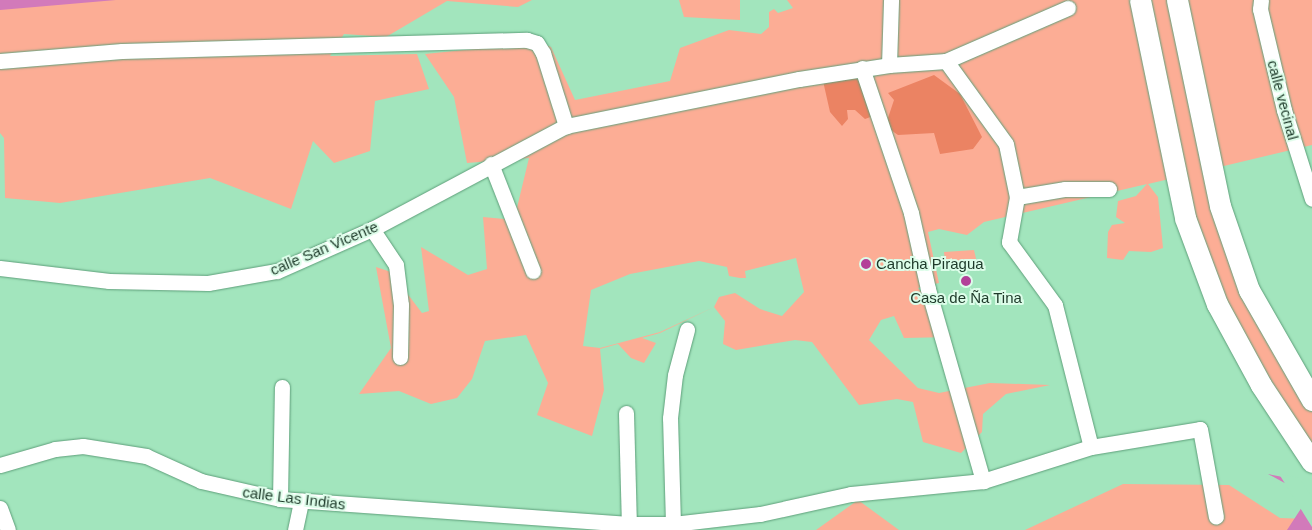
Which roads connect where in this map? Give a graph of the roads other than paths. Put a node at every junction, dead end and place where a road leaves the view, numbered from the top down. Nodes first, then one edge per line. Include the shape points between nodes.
1 (891, 0) edge
2 (1140, 0) edge
3 (1177, 0) edge
4 (1261, 0) edge
5 (1068, 8) dead end
6 (946, 60) junction
7 (0, 61) edge
8 (889, 65) junction
9 (862, 68) junction
10 (566, 126) junction
11 (491, 164) junction
12 (1108, 189) dead end
13 (1017, 197) junction
14 (1312, 198) edge
15 (372, 230) junction
16 (0, 268) edge
17 (533, 271) dead end
18 (687, 330) dead end
19 (400, 357) dead end
20 (282, 387) dead end
21 (1312, 400) edge
22 (626, 413) dead end
23 (1090, 446) junction
24 (1312, 462) edge
25 (0, 465) edge
26 (983, 481) junction
27 (280, 499) junction
28 (301, 501) junction
29 (0, 508) edge
30 (1216, 517) dead end
31 (629, 524) junction
32 (673, 524) junction
33 (8, 530) edge
34 (295, 530) edge

1 - 8 street
2 - 24 highway via 1185,218 1216,304 1261,385
3 - 21 highway via 1220,206 1249,290
4 - 14 street, calle vecinal via 1260,9 1284,110
5 - 6 street, calle San Vicente
6 - 8 street, calle San Vicente
6 - 13 street via 1006,144
7 - 10 street via 122,51 527,40 538,43 543,53
8 - 9 street, calle San Vicente
9 - 10 street, calle San Vicente
9 - 26 street via 911,213 928,289
10 - 11 street, calle San Vicente
11 - 15 street, calle San Vicente
11 - 17 street
12 - 13 street via 1065,189
13 - 23 street via 1009,242 1055,305
15 - 16 street, calle San Vicente via 277,271 208,284 109,281
15 - 19 street via 396,265 401,305
18 - 32 street via 675,375 670,418
20 - 27 street
22 - 31 street
23 - 26 street, calle Las Indias
23 - 30 street, calle Las Indias via 1200,429
25 - 27 street, calle Las Indias via 55,449 99,448 146,456 229,490
26 - 32 street, calle Las Indias via 851,494 760,514
27 - 28 street, calle Las Indias
28 - 31 street, calle Las Indias
28 - 34 street
29 - 33 street
31 - 32 street, calle Las Indias

